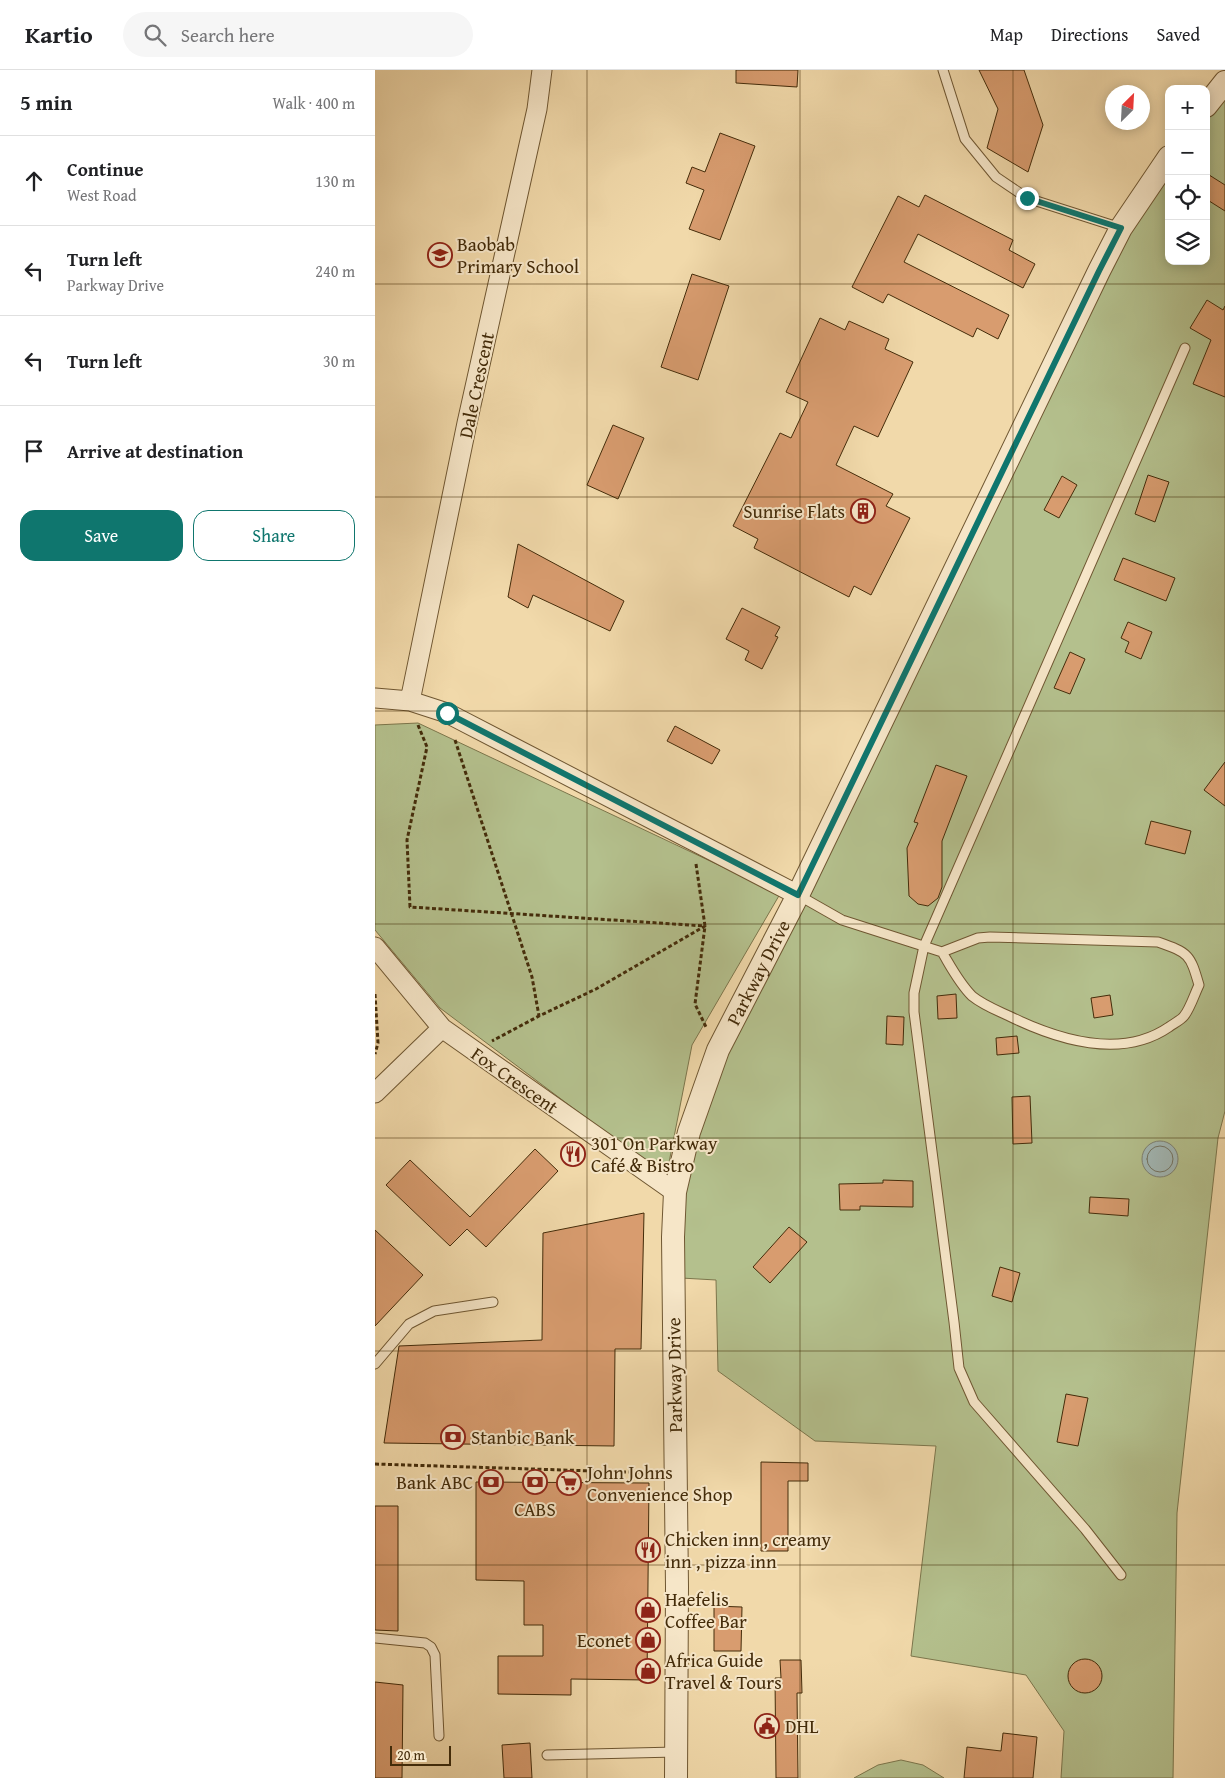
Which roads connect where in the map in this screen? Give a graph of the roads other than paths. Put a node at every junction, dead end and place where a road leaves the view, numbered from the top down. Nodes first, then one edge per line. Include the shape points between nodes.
1 (542, 70) edge
2 (943, 70) edge
3 (1225, 82) edge
4 (1210, 101) edge
5 (1165, 164) edge
6 (1121, 228) junction
7 (1185, 348) dead end
8 (375, 698) edge
9 (410, 700) junction
10 (798, 895) junction
11 (924, 946) junction
12 (375, 947) edge
13 (942, 952) junction
14 (442, 1028) junction
15 (375, 1093) edge
16 (675, 1192) junction
17 (493, 1302) dead end
18 (375, 1364) edge
19 (1121, 1575) dead end
20 (375, 1638) edge
21 (439, 1736) dead end
22 (676, 1752) junction
23 (547, 1755) dead end
24 (675, 1778) edge

1 - 9 street, Dale Crescent via 537,109
2 - 6 lane via 965,139 996,177 1027,198
3 - 4 street
5 - 6 street, Parkway Drive
6 - 10 street, Parkway Drive
7 - 11 lane
8 - 9 street
9 - 10 street via 447,713
10 - 11 lane via 842,920
10 - 16 street, Parkway Drive via 718,1050 689,1132
11 - 13 lane
11 - 19 lane via 914,993 914,1012 959,1368 974,1402
12 - 14 street, Fox Crescent
13 - 13 lane via 973,997 1029,1026 1083,1043 1139,1041 1158,1034 1184,1016 1199,985 1193,964 1182,950 1158,942 990,937 978,938
14 - 15 street
14 - 16 street, Fox Crescent
16 - 22 street, Parkway Drive
17 - 18 lane via 434,1311 409,1324
20 - 21 lane via 425,1643 431,1647 435,1655
22 - 23 lane
22 - 24 street, Parkway Drive

